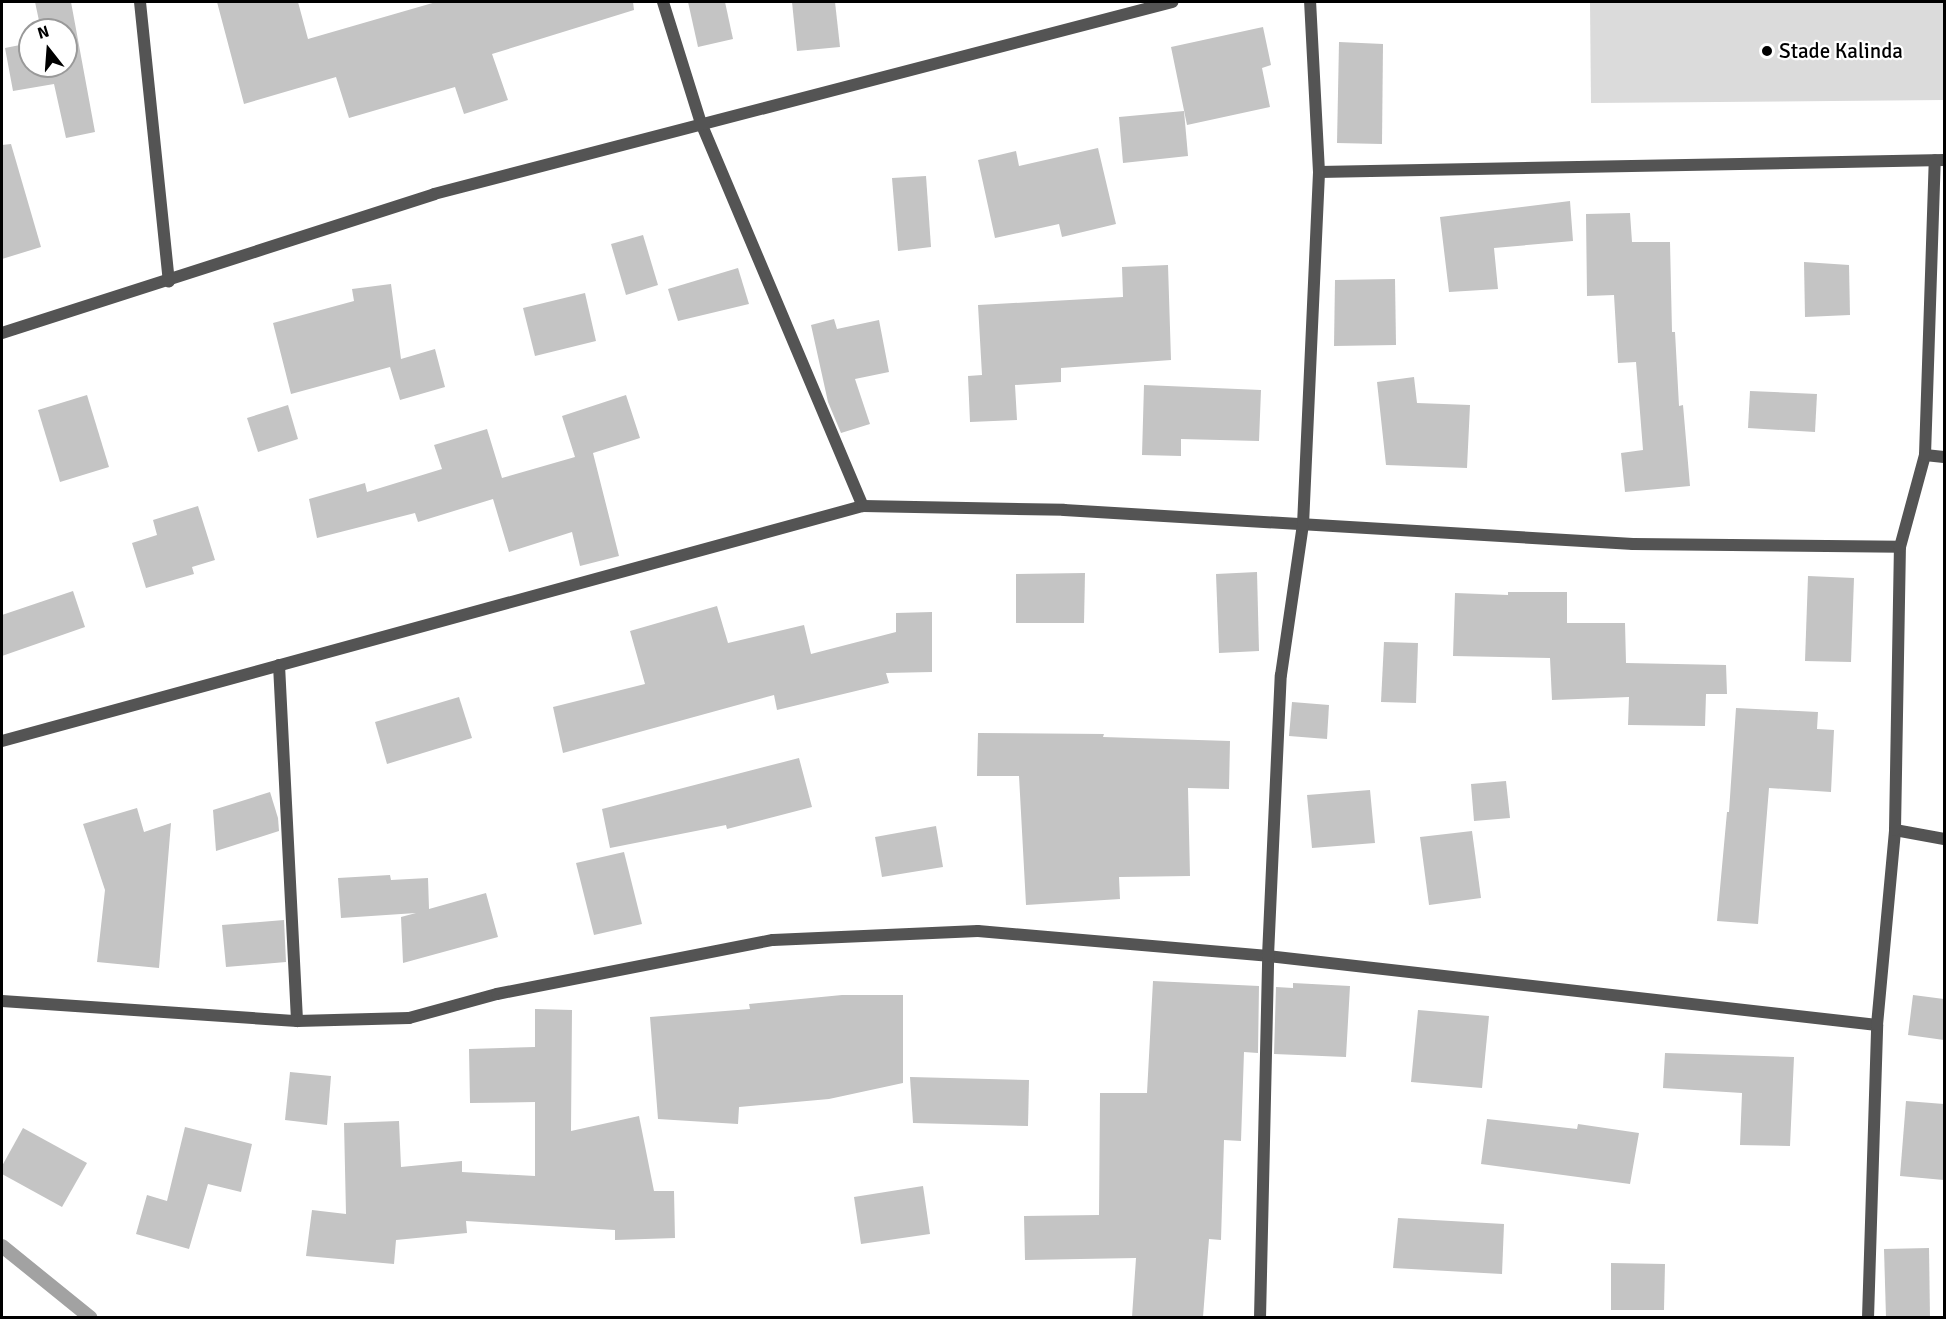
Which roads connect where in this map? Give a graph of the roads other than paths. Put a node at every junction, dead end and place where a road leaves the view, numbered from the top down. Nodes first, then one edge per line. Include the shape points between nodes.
1 (140, 2) edge
2 (663, 2) edge
3 (1172, 2) edge
4 (1310, 2) edge
5 (701, 123) junction
6 (1940, 160) edge
7 (1319, 172) junction
8 (169, 280) junction
9 (2, 333) edge
10 (1925, 455) junction
11 (1944, 457) edge
12 (863, 506) junction
13 (1303, 525) junction
14 (1900, 547) junction
15 (279, 665) junction
16 (2, 741) edge
17 (1895, 830) junction
18 (1944, 839) edge
19 (1268, 956) junction
20 (2, 1001) edge
21 (297, 1021) junction
22 (1877, 1025) junction
23 (1260, 1317) edge
24 (1868, 1317) edge

1 - 8 street
2 - 5 street
3 - 5 street
4 - 7 street
5 - 8 street via 434,194
5 - 12 street
6 - 7 street
6 - 10 street
7 - 13 street
8 - 9 street
10 - 11 street
10 - 14 street
12 - 13 street via 1064,510
12 - 15 street
13 - 14 street via 1633,544
13 - 19 street via 1281,675
14 - 17 street
15 - 16 street
15 - 21 street
17 - 18 street
17 - 22 street
19 - 21 street via 978,931 773,940 497,994 409,1018
19 - 22 street
19 - 23 street
20 - 21 street
22 - 24 street

